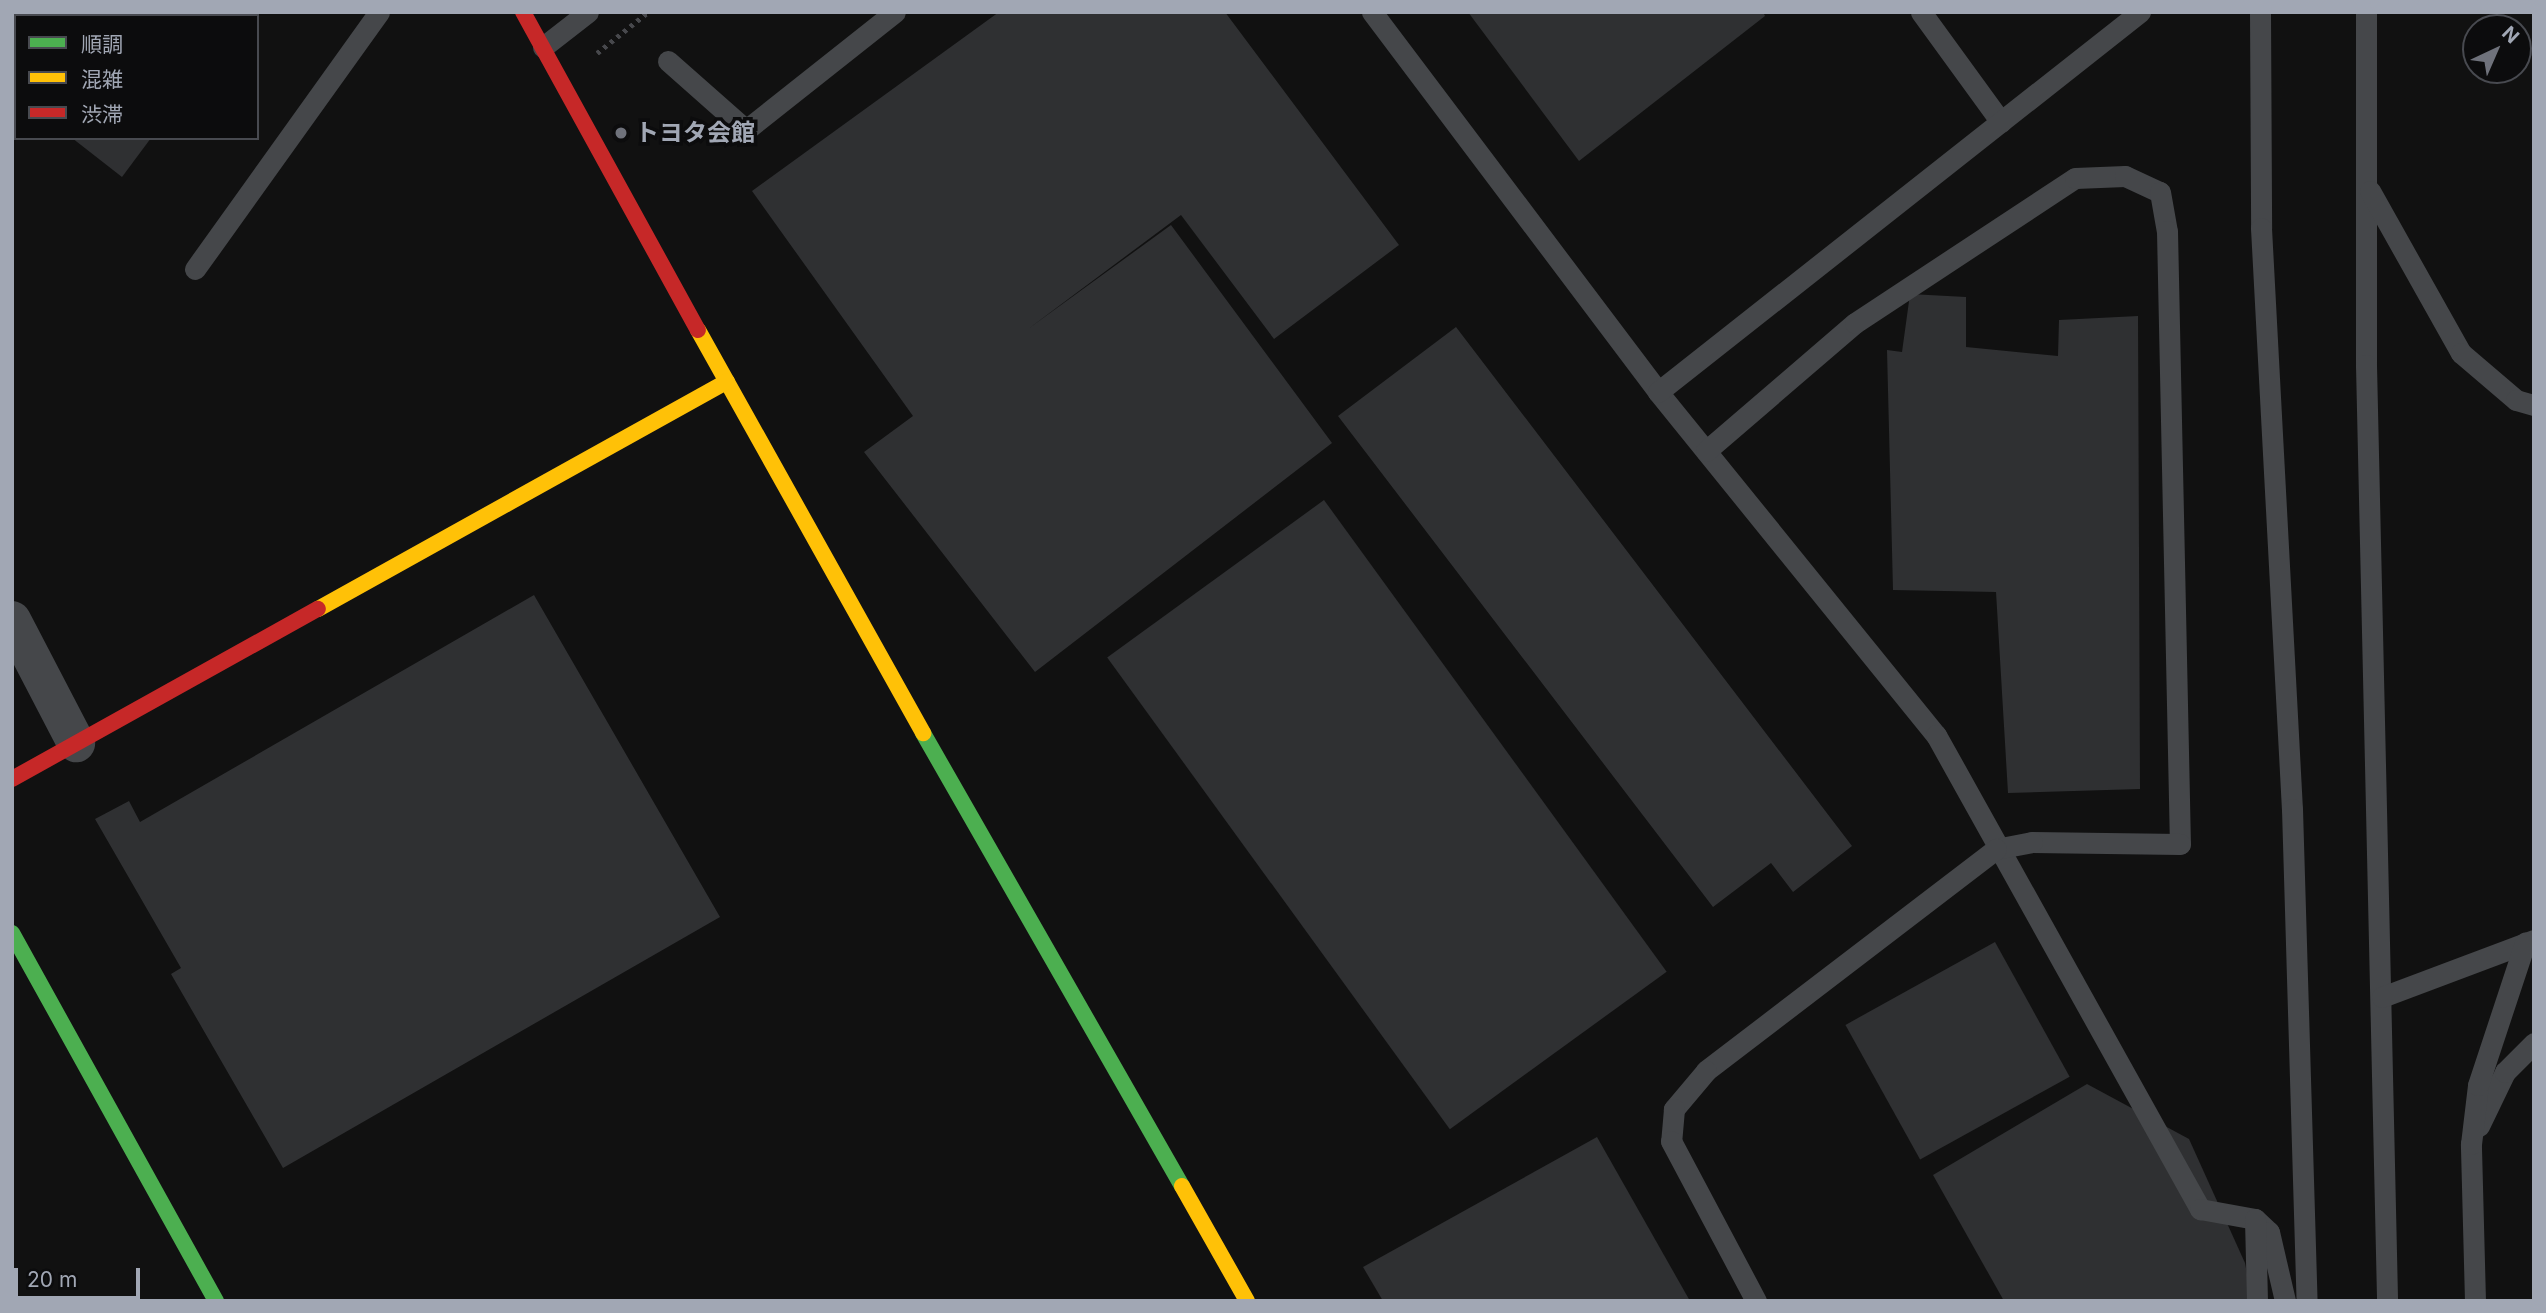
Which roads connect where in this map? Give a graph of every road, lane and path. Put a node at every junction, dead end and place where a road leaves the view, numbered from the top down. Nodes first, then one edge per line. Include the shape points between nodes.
1 (379, 12) edge
2 (523, 12) edge
3 (588, 12) edge
4 (648, 12) edge
5 (895, 12) edge
6 (1372, 12) edge
7 (1921, 12) edge
8 (2140, 12) edge
9 (2260, 12) edge
10 (2365, 12) edge
11 (543, 47) junction
12 (597, 53) dead end
13 (668, 61) dead end
14 (2001, 122) junction
15 (2369, 189) junction
16 (195, 269) dead end
17 (727, 381) junction
18 (1658, 392) junction
19 (2534, 405) edge
20 (1706, 451) junction
21 (12, 621) edge
22 (76, 743) junction
23 (12, 779) edge
24 (1996, 849) junction
25 (12, 933) edge
26 (2529, 942) edge
27 (2382, 997) junction
28 (2534, 1043) edge
29 (2471, 1144) junction
30 (2255, 1219) junction
31 (216, 1301) edge
32 (1247, 1301) edge
33 (1756, 1301) edge
34 (2256, 1301) edge
35 (2285, 1301) edge
36 (2307, 1301) edge
37 (2387, 1301) edge
38 (2475, 1301) edge

1 - 16 lane
2 - 11 street
3 - 11 lane
4 - 12 path
5 - 13 lane via 746,130
6 - 18 lane
7 - 14 lane
8 - 14 lane
9 - 36 lane via 2261,228 2292,810
10 - 15 lane
11 - 17 street
14 - 18 lane
15 - 19 lane via 2460,353 2516,400
15 - 27 lane via 2366,365
17 - 22 street
17 - 32 street
18 - 20 lane
20 - 24 lane via 1936,735
20 - 24 lane via 1855,323 2075,178 2125,176 2160,192 2167,231 2180,844 2032,842
21 - 22 street
22 - 23 street
24 - 30 lane via 2200,1209
24 - 33 lane via 1706,1071 1674,1110 1671,1141
25 - 31 street
26 - 27 lane
26 - 29 lane via 2478,1086
27 - 37 lane
28 - 29 lane via 2505,1072
29 - 38 lane
30 - 34 lane
30 - 35 lane via 2273,1244

